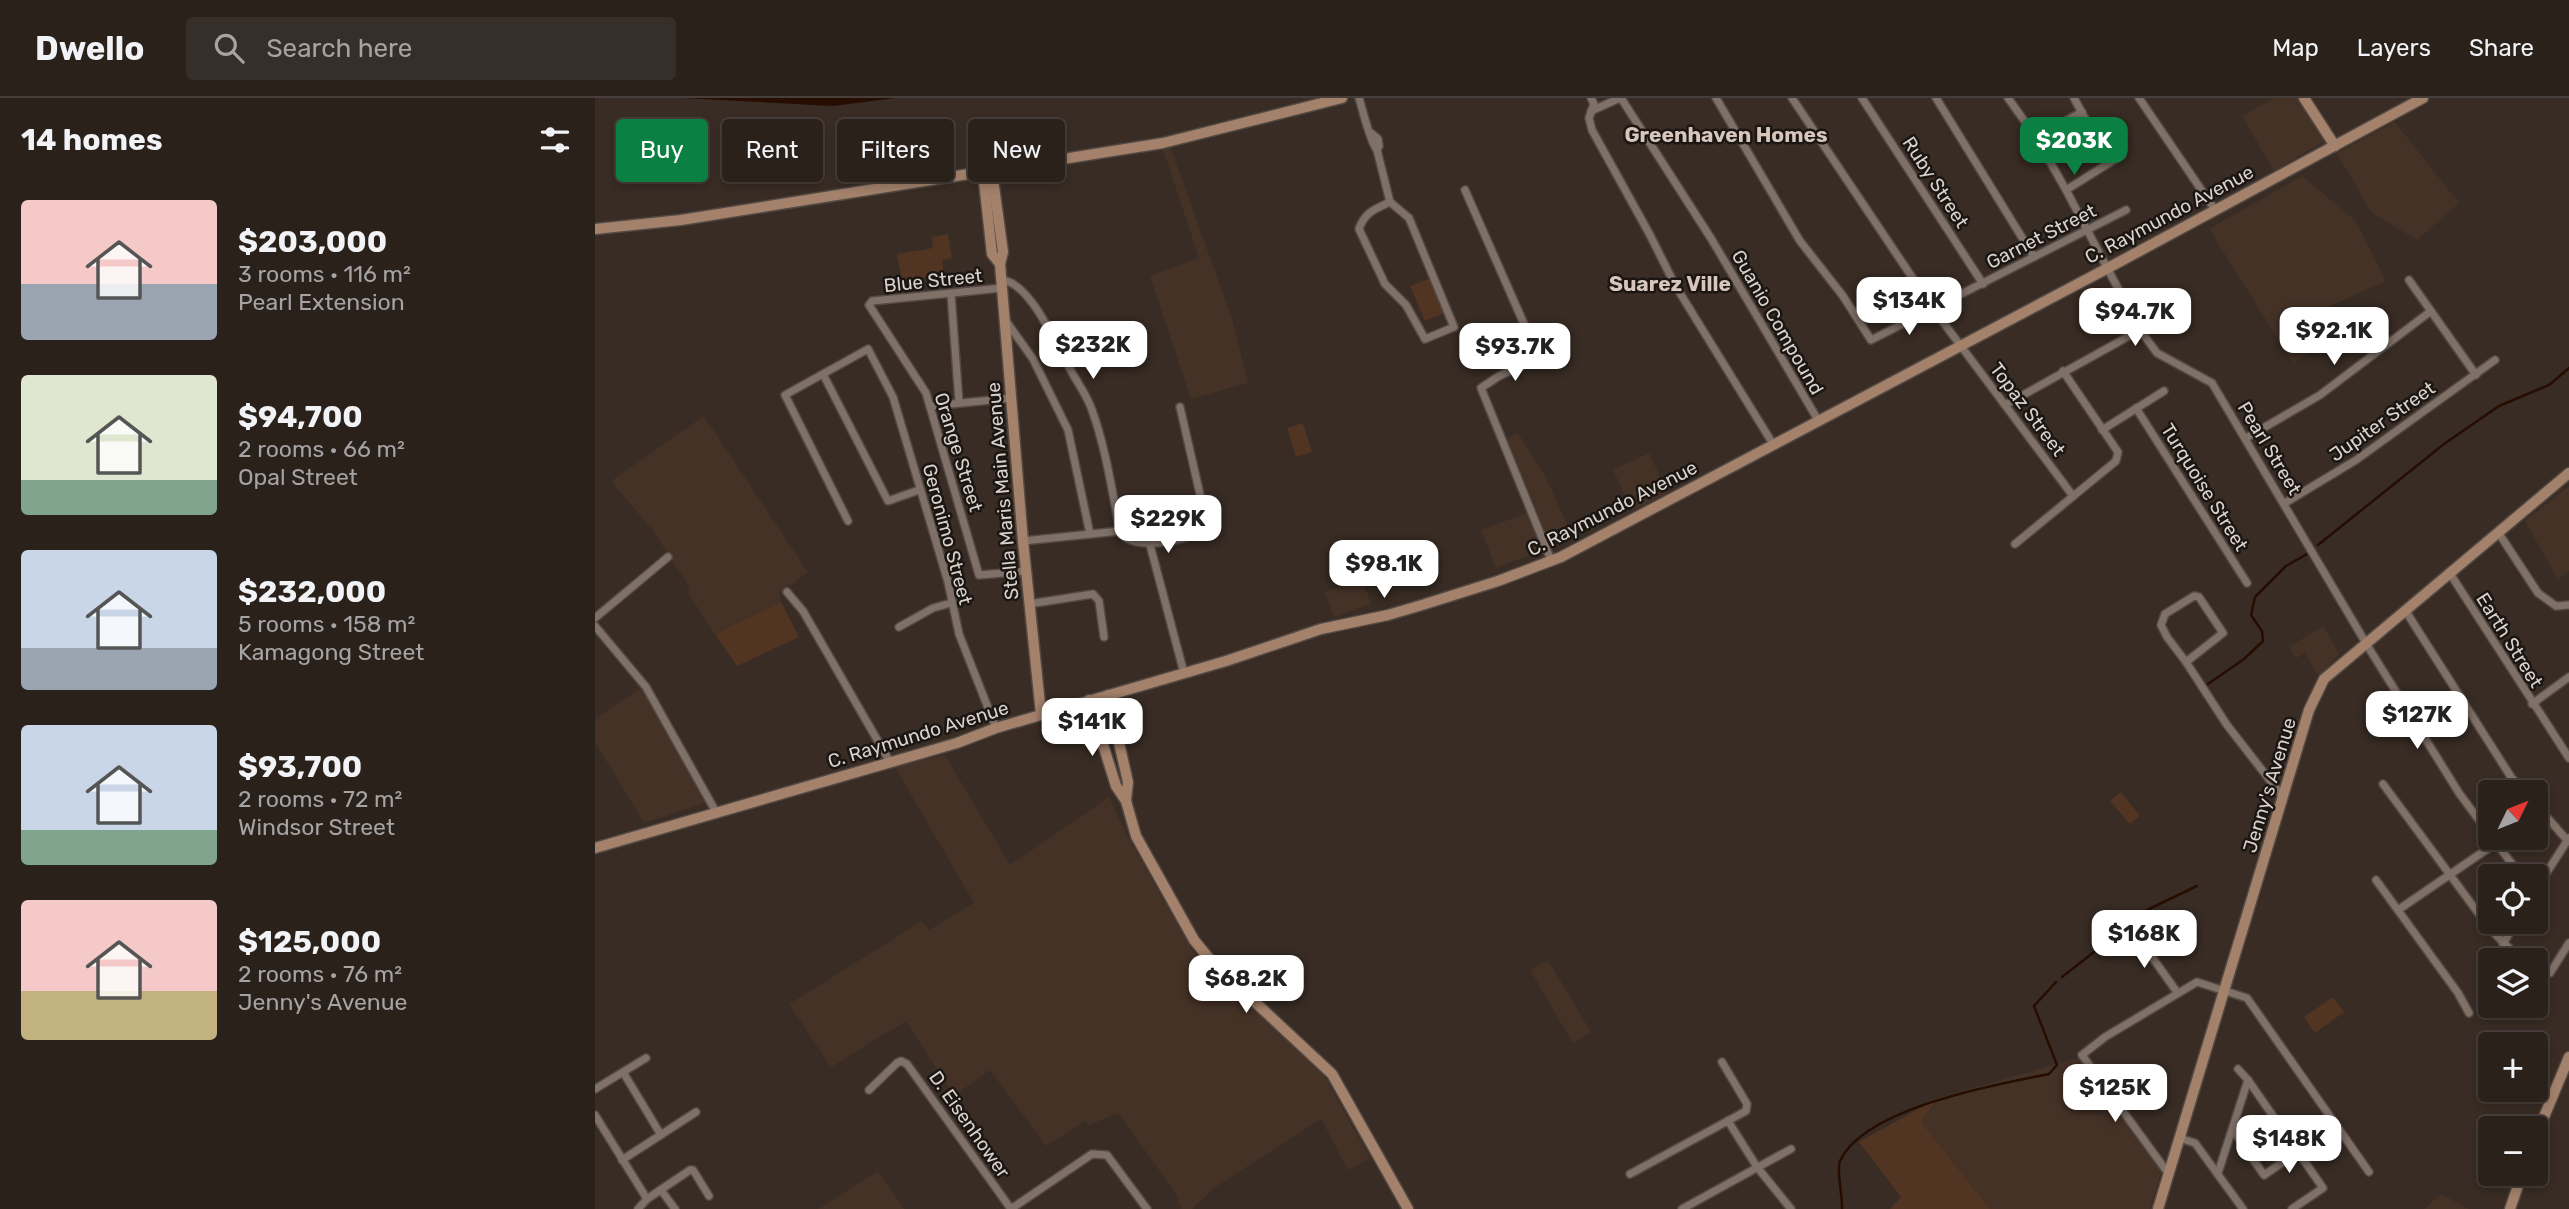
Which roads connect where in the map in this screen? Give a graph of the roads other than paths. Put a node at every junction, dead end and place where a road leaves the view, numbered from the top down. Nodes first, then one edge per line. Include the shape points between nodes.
1 (1342, 98) edge
2 (1359, 98) edge
3 (1591, 98) edge
4 (1621, 98) edge
5 (1716, 98) edge
6 (1792, 98) edge
7 (1862, 98) edge
8 (1936, 98) edge
9 (2008, 98) edge
10 (2074, 98) edge
11 (2139, 98) edge
12 (2304, 98) edge
13 (2423, 98) edge
14 (1591, 112) junction
15 (2082, 112) junction
16 (2094, 135) dead end
17 (2036, 138) junction
18 (2335, 146) junction
19 (2122, 155) dead end
20 (1065, 160) edge
21 (968, 176) edge
22 (988, 182) edge
23 (1465, 190) dead end
24 (2066, 190) junction
25 (1390, 202) junction
26 (2126, 210) dead end
27 (2215, 210) junction
28 (595, 229) edge
29 (2086, 230) junction
30 (2034, 257) junction
31 (2108, 268) junction
32 (2409, 281) dead end
33 (1002, 284) junction
34 (1983, 284) junction
35 (951, 294) junction
36 (869, 305) joint
37 (1934, 310) junction
38 (2431, 311) junction
39 (1006, 321) junction
40 (2140, 331) junction
41 (1960, 345) junction
42 (2495, 360) dead end
43 (2063, 371) junction
44 (823, 374) junction
45 (2476, 375) junction
46 (2164, 391) dead end
47 (1012, 398) junction
48 (959, 402) junction
49 (2005, 405) junction
50 (931, 406) junction
51 (1180, 407) dead end
52 (2136, 408) junction
53 (1818, 421) junction
54 (2102, 430) junction
55 (2246, 438) junction
56 (1773, 444) junction
57 (2569, 473) edge
58 (919, 489) junction
59 (2073, 496) junction
60 (2285, 503) junction
61 (848, 521) dead end
62 (2498, 532) junction
63 (1090, 534) junction
64 (1121, 534) junction
65 (1023, 541) junction
66 (2015, 544) dead end
67 (1150, 545) junction
68 (668, 557) dead end
69 (1551, 560) junction
70 (1026, 571) junction
71 (2449, 572) junction
72 (2247, 583) dead end
73 (787, 592) dead end
74 (951, 603) junction
75 (1030, 604) junction
76 (2569, 605) edge
77 (2406, 610) junction
78 (595, 618) edge
79 (595, 626) edge
80 (899, 626) dead end
81 (1104, 637) dead end
82 (2365, 643) junction
83 (2186, 662) junction
84 (1184, 673) junction
85 (2569, 677) edge
86 (1108, 695) junction
87 (1090, 699) junction
88 (2532, 704) junction
89 (1041, 715) junction
90 (996, 728) junction
91 (2569, 758) edge
92 (890, 762) junction
93 (2514, 780) edge
94 (2383, 784) dead end
95 (2283, 797) junction
96 (1126, 801) junction
97 (716, 811) junction
98 (2478, 818) edge
99 (2548, 818) edge
100 (2568, 839) edge
101 (595, 848) edge
102 (2478, 850) edge
103 (2548, 870) edge
104 (2449, 874) junction
105 (2376, 880) dead end
106 (2398, 910) junction
107 (2134, 932) dead end
108 (2509, 934) edge
109 (2569, 943) edge
110 (2503, 944) junction
111 (2507, 948) edge
112 (2548, 974) edge
113 (2177, 992) junction
114 (2225, 993) junction
115 (2469, 1013) dead end
116 (2569, 1057) edge
117 (646, 1058) dead end
118 (1722, 1062) dead end
119 (2238, 1069) dead end
120 (623, 1072) junction
121 (2249, 1080) junction
122 (595, 1089) edge
123 (869, 1090) dead end
124 (696, 1112) dead end
125 (595, 1115) edge
126 (2544, 1116) edge
127 (1728, 1121) junction
128 (2233, 1130) junction
129 (661, 1135) junction
130 (2179, 1138) junction
131 (1791, 1149) dead end
132 (2298, 1152) junction
133 (622, 1160) junction
134 (1757, 1167) junction
135 (2369, 1172) dead end
136 (2168, 1173) junction
137 (1630, 1174) dead end
138 (2218, 1174) junction
139 (2518, 1186) edge
140 (661, 1190) junction
141 (709, 1195) dead end
142 (647, 1199) junction
143 (638, 1209) edge
144 (675, 1209) edge
145 (1010, 1209) edge
146 (1147, 1209) edge
147 (1409, 1209) edge
148 (1682, 1209) edge
149 (1791, 1209) edge
150 (2158, 1209) edge
151 (2243, 1209) edge
152 (2292, 1209) edge
153 (2510, 1209) edge

1 - 20 main road via 1163,143
2 - 25 street via 1371,133 1378,138
3 - 14 street
4 - 14 street
4 - 53 street, Guanio Compound via 1712,240
5 - 37 street, Garnet Street via 1800,241 1871,340
6 - 37 street, Topaz Street
7 - 34 street, Ruby Street
8 - 30 street
9 - 17 street, Pearl Street
10 - 15 street
11 - 27 street
12 - 18 main road
13 - 18 main road, C. Raymundo Avenue
14 - 56 street via 1592,131 1675,285
15 - 16 street
15 - 17 street
17 - 24 street, Pearl Street
18 - 27 main road, C. Raymundo Avenue
19 - 24 street
21 - 28 main road
22 - 33 main road, Stella Maris Main Avenue via 992,254 1000,264
23 - 69 street via 1539,358 1481,388
24 - 29 street, Pearl Street
25 - 25 street via 1409,218 1454,327 1425,339 1406,305 1385,284 1359,229 1369,211
26 - 29 street, Garnet Street
27 - 31 main road, C. Raymundo Avenue
29 - 30 street, Garnet Street
29 - 31 street, Pearl Street
30 - 34 street, Garnet Street
31 - 40 street, Pearl Street
31 - 41 main road, C. Raymundo Avenue
32 - 38 street
33 - 35 street, Blue Street
33 - 39 main road, Stella Maris Main Avenue
33 - 64 street via 1012,282 1027,296 1091,405
34 - 37 street, Garnet Street
35 - 36 street, Blue Street via 872,301
35 - 48 street
36 - 50 street, Orange Street
37 - 41 street, Topaz Street
38 - 45 street
38 - 55 street via 2320,395
39 - 47 main road, Stella Maris Main Avenue
39 - 63 street via 1033,359 1068,430
40 - 43 street
40 - 55 street, Pearl Street via 2157,353 2212,383
41 - 49 street, Topaz Street
41 - 53 main road, C. Raymundo Avenue
42 - 45 street, Jupiter Street
43 - 49 street
43 - 54 street
44 - 58 street via 888,501
44 - 58 street, Geronimo Street via 868,349 893,397
44 - 61 street via 785,395
45 - 60 street, Jupiter Street via 2356,460
46 - 52 street
47 - 48 street
47 - 65 main road, Stella Maris Main Avenue
48 - 50 street
49 - 59 street, Topaz Street
50 - 70 street, Orange Street via 979,575
51 - 67 street via 1207,525 1200,533
52 - 54 street
52 - 72 street, Turquoise Street
53 - 56 main road, C. Raymundo Avenue
54 - 59 street via 2117,452 2116,461
55 - 60 street, Pearl Street
56 - 69 main road, C. Raymundo Avenue
57 - 62 main road, Jenny's Avenue
58 - 74 street, Geronimo Street
59 - 66 street
60 - 82 street, Pearl Street
62 - 71 main road, Jenny's Avenue
62 - 76 street via 2538,593 2556,606
63 - 64 street
63 - 65 street
64 - 67 street via 1129,542
65 - 70 main road, Stella Maris Main Avenue
67 - 84 street
68 - 78 street
69 - 84 main road, C. Raymundo Avenue via 1443,599 1321,629
70 - 75 main road, Stella Maris Main Avenue
71 - 77 main road, Jenny's Avenue
71 - 88 street, Earth Street
73 - 92 street via 803,611
74 - 80 street
74 - 90 street, Geronimo Street
75 - 81 street via 1093,594 1099,601
75 - 89 main road, Stella Maris Main Avenue
77 - 82 main road, Jenny's Avenue
77 - 93 street
79 - 97 street via 646,687
82 - 95 main road, Jenny's Avenue via 2324,679 2318,690
82 - 98 street, Pearl Street
83 - 83 street via 2161,625 2165,614 2194,596 2223,633
83 - 95 street
84 - 86 main road, C. Raymundo Avenue
85 - 88 street
86 - 87 main road, C. Raymundo Avenue
86 - 96 main road via 1128,782
87 - 89 main road, C. Raymundo Avenue
87 - 96 main road via 1116,786
88 - 91 street, Earth Street
89 - 90 main road, C. Raymundo Avenue
90 - 92 main road, C. Raymundo Avenue
92 - 97 main road, C. Raymundo Avenue
94 - 104 street
95 - 114 main road, Jenny's Avenue
96 - 147 main road via 1136,836 1194,940 1332,1074
97 - 101 main road, C. Raymundo Avenue
99 - 100 street
100 - 103 street
102 - 104 street
104 - 106 street
104 - 110 street
105 - 106 street
106 - 115 street
107 - 113 street
108 - 110 street
109 - 112 street
110 - 111 street
113 - 114 street via 2197,982
113 - 136 street via 2083,1052
114 - 130 main road, Jenny's Avenue
114 - 135 street via 2247,998 2252,1004
116 - 126 main road
117 - 120 street
118 - 127 street via 1748,1108
119 - 121 street
120 - 122 street
120 - 129 street
121 - 128 street
121 - 132 street
123 - 145 street, D. Eisenhower via 897,1063 907,1064
124 - 129 street
125 - 133 street
127 - 134 street
127 - 137 street
128 - 132 street via 2264,1175
128 - 138 street
129 - 133 street
130 - 136 main road, Jenny's Avenue
130 - 138 street via 2195,1143
131 - 134 street
132 - 152 street via 2323,1188
133 - 142 street
134 - 148 street
134 - 149 street
136 - 150 main road, Jenny's Avenue
138 - 151 street
139 - 153 main road
140 - 141 street via 693,1170
140 - 142 street
140 - 144 street
142 - 143 street
145 - 146 street via 1100,1153 1107,1155

